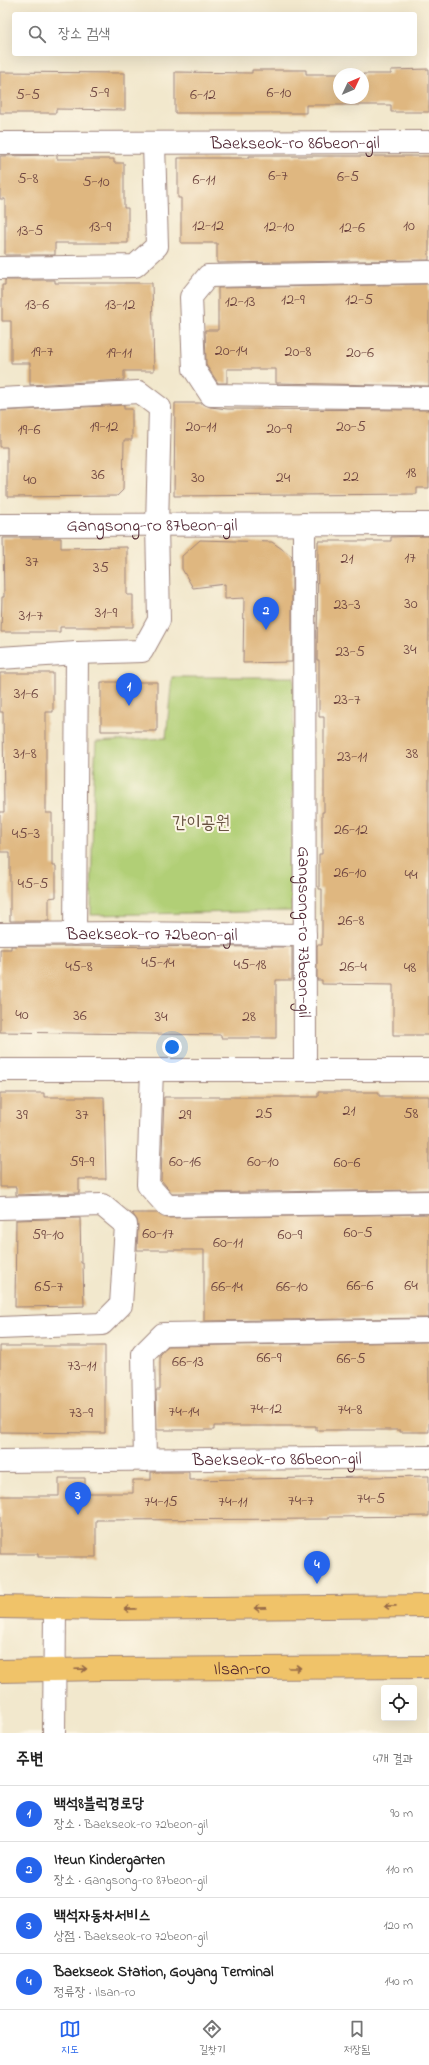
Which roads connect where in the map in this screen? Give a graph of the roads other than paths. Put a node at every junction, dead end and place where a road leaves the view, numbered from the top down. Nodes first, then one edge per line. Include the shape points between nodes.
1 (429, 142) edge
2 (0, 143) edge
3 (158, 144) junction
4 (0, 268) edge
5 (429, 272) edge
6 (429, 398) edge
7 (0, 399) edge
8 (304, 524) junction
9 (429, 524) edge
10 (0, 525) edge
11 (157, 525) junction
12 (77, 653) junction
13 (0, 658) edge
14 (0, 934) edge
15 (75, 934) junction
16 (305, 935) junction
17 (0, 1070) edge
18 (152, 1070) junction
19 (305, 1070) junction
20 (429, 1070) edge
21 (429, 1202) edge
22 (0, 1208) edge
23 (0, 1328) edge
24 (429, 1330) edge
25 (429, 1457) edge
26 (135, 1460) junction
27 (0, 1461) edge
28 (429, 1606) edge
29 (0, 1607) edge
30 (55, 1609) junction
31 (429, 1667) edge
32 (54, 1670) junction
33 (0, 1671) edge
34 (54, 1733) edge

1 - 3 street, Baekseok-ro 86beon-gil
2 - 3 street
3 - 4 street via 157,246 135,266
5 - 6 street via 208,276 191,296 194,369 211,395
7 - 11 street via 139,392 160,408
8 - 9 street, Gangsong-ro 87beon-gil
8 - 11 street, Gangsong-ro 87beon-gil
8 - 16 street, Gangsong-ro 73beon-gil
10 - 11 street, Gangsong-ro 87beon-gil
11 - 12 street via 159,620 142,651
12 - 13 street
12 - 15 street
14 - 15 street, Baekseok-ro 72beon-gil
15 - 16 street, Baekseok-ro 72beon-gil
16 - 19 street, Gangsong-ro 73beon-gil
17 - 18 street
18 - 19 street
18 - 21 street via 148,1185 167,1206
19 - 20 street
22 - 23 street via 102,1205 126,1225 121,1305 102,1324
24 - 26 street via 163,1334 143,1354
25 - 26 street, Baekseok-ro 86beon-gil
26 - 27 street
28 -> 30 main road
29 - 30 main road
30 - 32 street
32 -> 31 main road, Ilsan-ro
32 - 33 main road, Ilsan-ro
32 - 34 street

